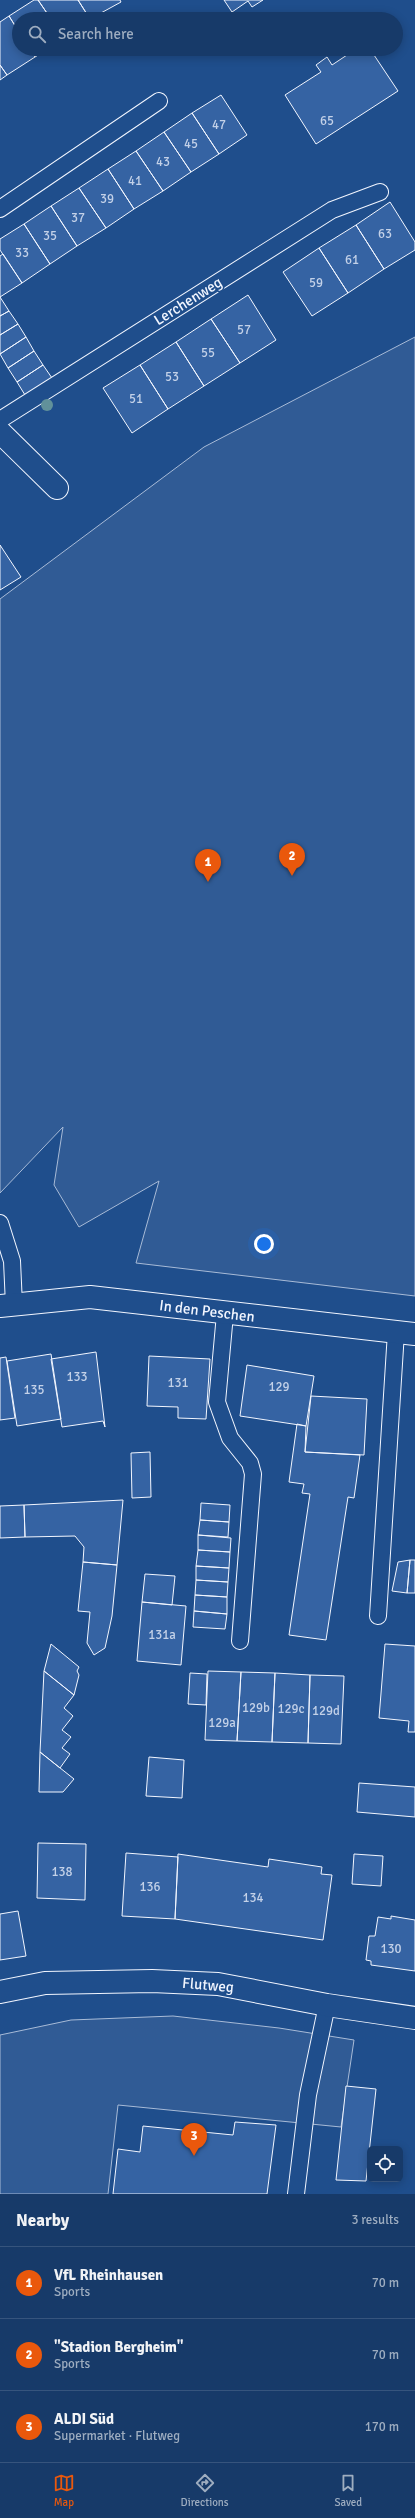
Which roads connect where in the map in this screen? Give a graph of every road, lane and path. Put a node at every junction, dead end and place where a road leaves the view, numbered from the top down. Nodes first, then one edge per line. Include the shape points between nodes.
1 (158, 101) dead end
2 (380, 192) dead end
3 (0, 209) edge
4 (0, 420) edge
5 (0, 432) edge
6 (57, 488) dead end
7 (0, 1223) edge
8 (7, 1306) edge
9 (225, 1314) junction
10 (406, 1333) edge
11 (378, 1616) dead end
12 (240, 1641) dead end
13 (0, 1992) edge
14 (326, 2005) junction
15 (415, 2018) edge
16 (296, 2194) edge

1 - 3 lane
2 - 4 lane, Lerchenweg via 332,210
5 - 6 street
7 - 8 lane via 12,1261
8 - 9 street, In den Peschen via 90,1297
9 - 10 street, In den Peschen
9 - 12 lane via 217,1402 230,1438 250,1463 253,1474
10 - 11 lane
13 - 14 street, Flutweg via 45,1983 152,1981 218,1984
14 - 15 street, Flutweg
14 - 16 lane via 308,2095

